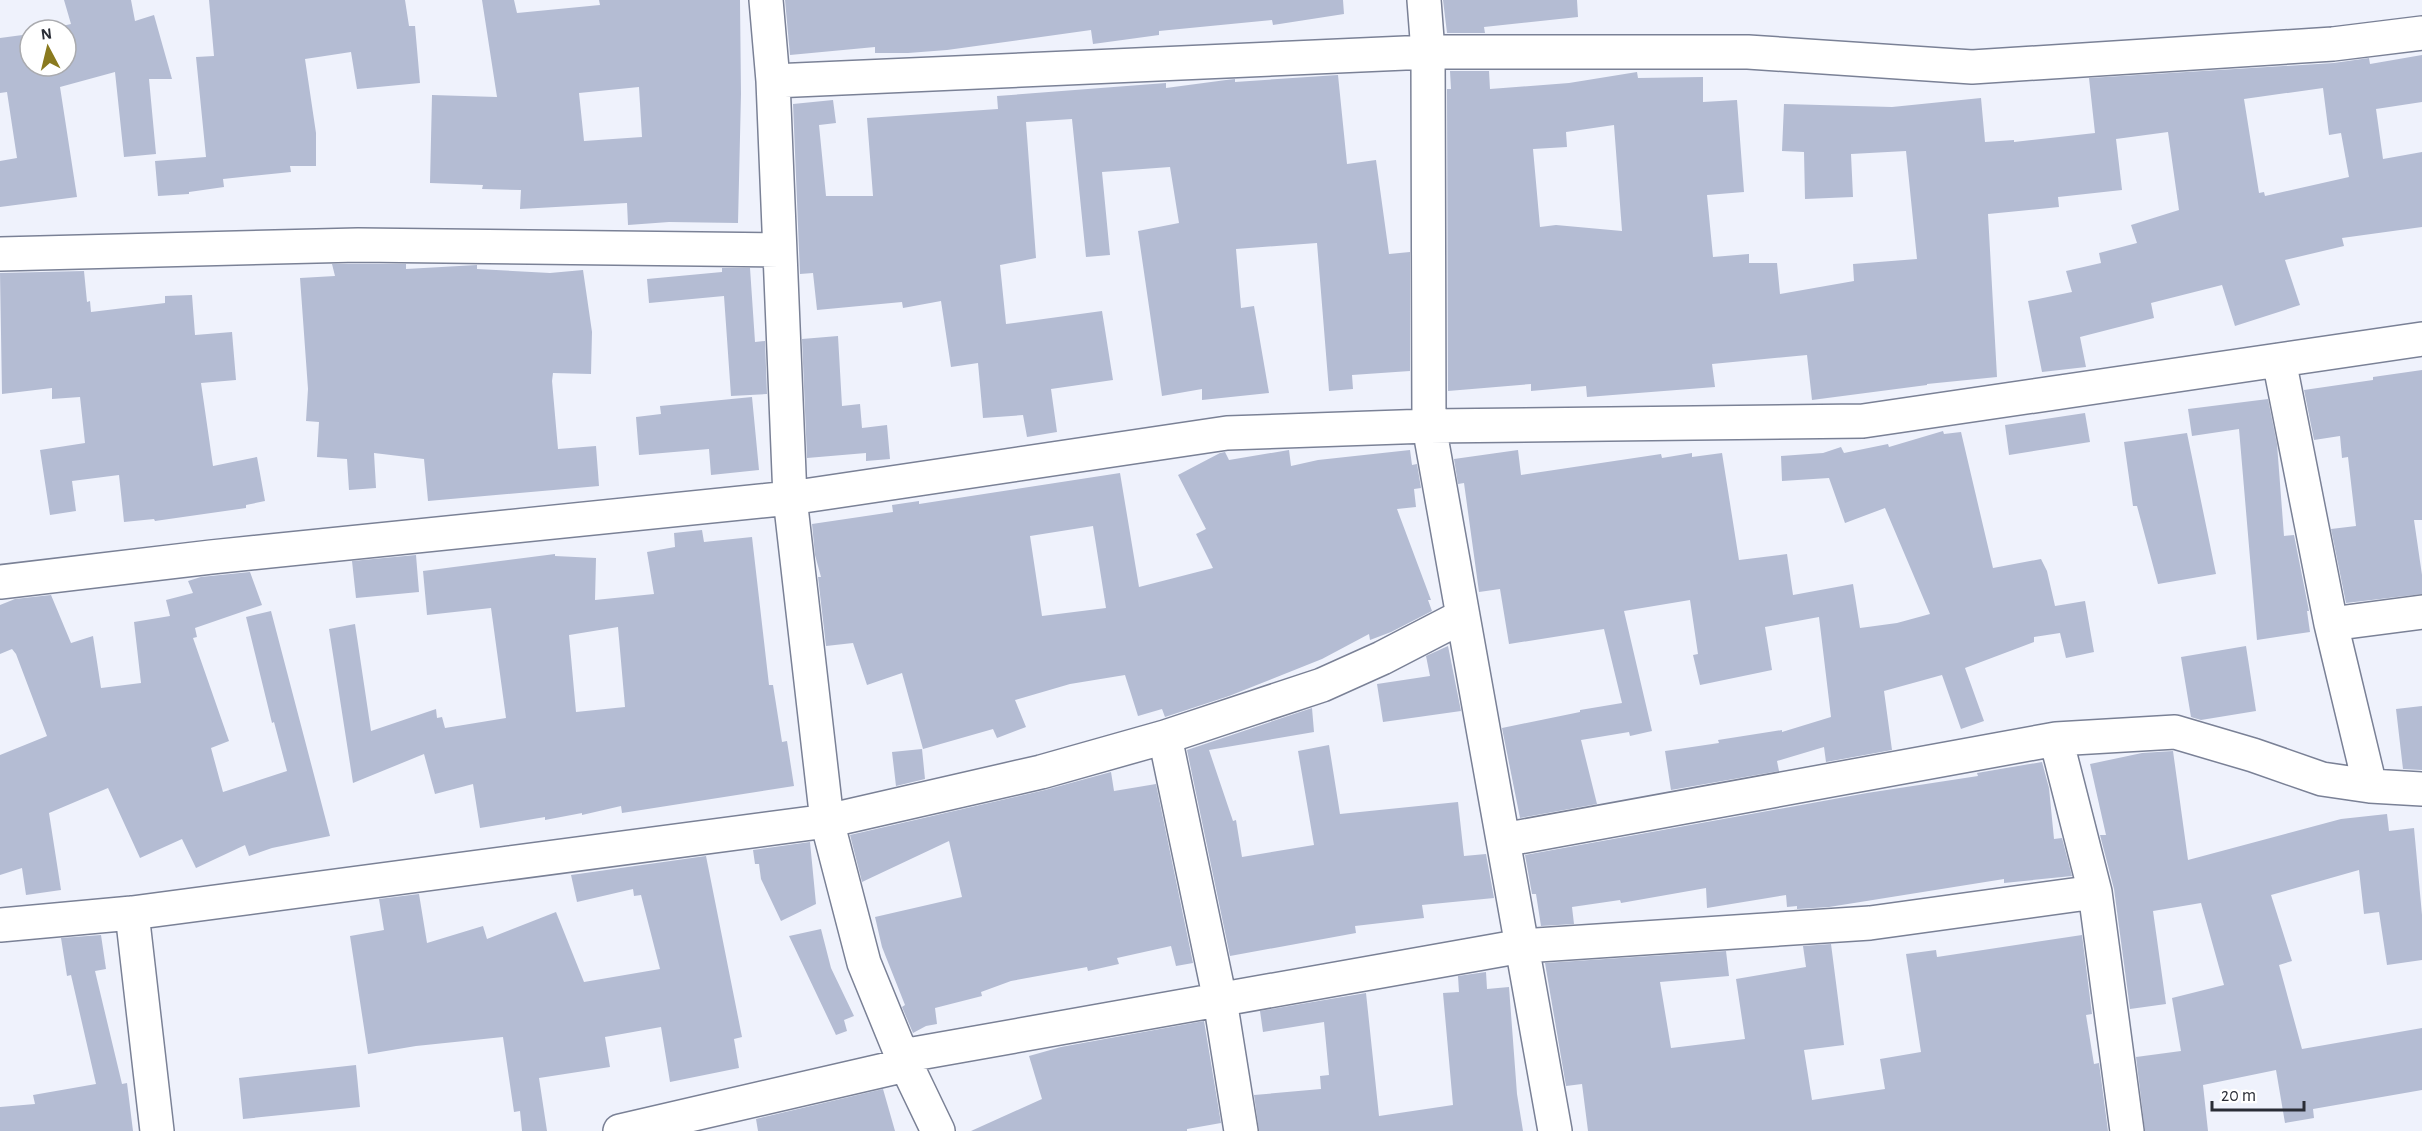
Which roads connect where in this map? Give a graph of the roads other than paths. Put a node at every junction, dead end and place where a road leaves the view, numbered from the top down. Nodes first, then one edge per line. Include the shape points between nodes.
1 (766, 0) edge
2 (1424, 0) edge
3 (2422, 33) edge
4 (1428, 52) junction
5 (773, 81) junction
6 (779, 250) junction
7 (0, 254) edge
8 (2422, 339) edge
9 (2279, 360) junction
10 (1429, 426) junction
11 (790, 498) junction
12 (0, 582) edge
13 (2422, 612) edge
14 (1463, 616) junction
15 (2331, 624) junction
16 (1165, 737) junction
17 (2056, 739) junction
18 (2370, 786) junction
19 (2422, 789) edge
20 (827, 821) junction
21 (1503, 840) junction
22 (2095, 892) junction
23 (132, 913) junction
24 (0, 925) edge
25 (1522, 946) junction
26 (1220, 1000) junction
27 (904, 1060) junction
28 (157, 1131) edge
29 (620, 1131) edge
30 (938, 1131) edge
31 (1241, 1131) edge
32 (1555, 1131) edge
33 (2127, 1131) edge

1 - 5 street
2 - 4 street
3 - 4 street via 2334,44 1972,67 1748,52
4 - 5 street
4 - 10 street
5 - 6 street
6 - 7 street via 358,244
6 - 11 street
8 - 9 street
9 - 10 street via 1863,421
9 - 15 street
10 - 11 street via 1227,434
10 - 14 street
11 - 12 street
11 - 20 street
13 - 15 street
14 - 16 street via 1322,685
14 - 21 street
15 - 18 street
16 - 20 street via 1041,772
16 - 26 street
17 - 18 street via 2175,732 2322,779
17 - 21 street
17 - 22 street
18 - 19 street
20 - 23 street
20 - 27 street via 864,963
21 - 25 street
22 - 25 street via 1870,923
22 - 33 street
23 - 24 street
23 - 28 street
25 - 26 street
25 - 32 street
26 - 27 street
26 - 31 street
27 - 29 street
27 - 30 street

